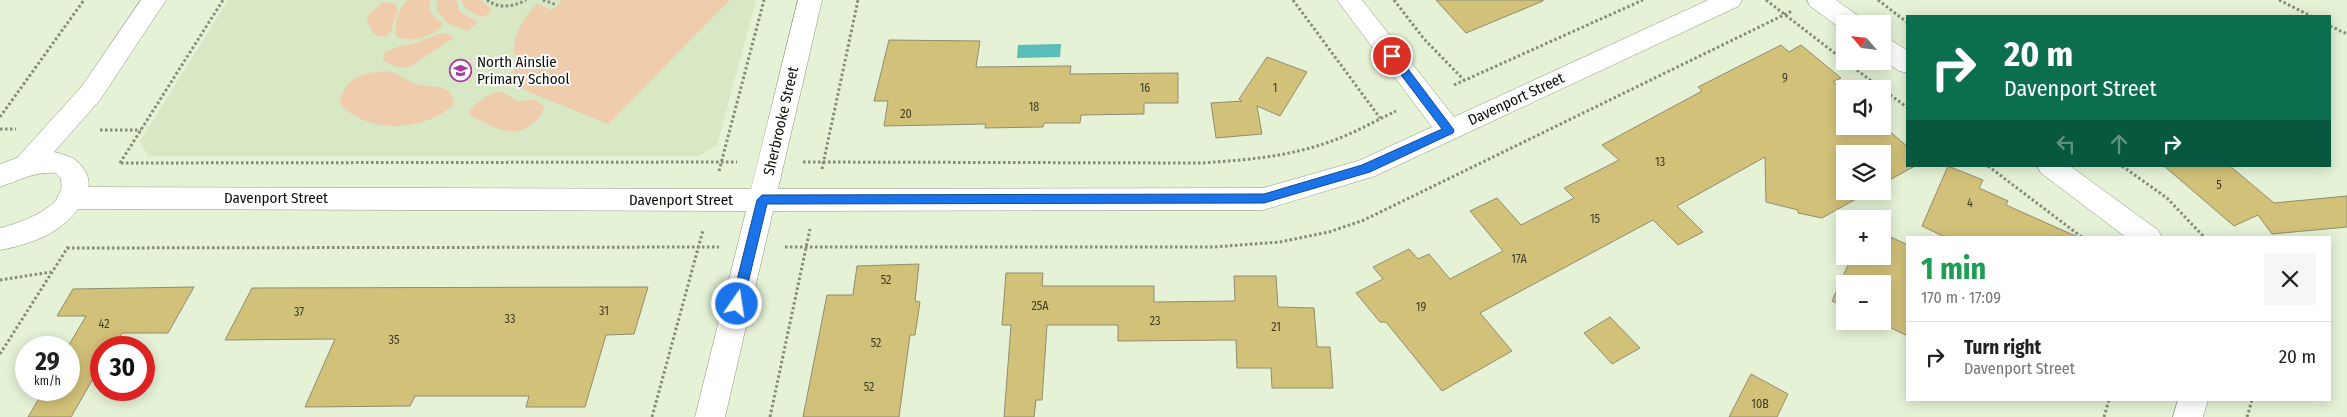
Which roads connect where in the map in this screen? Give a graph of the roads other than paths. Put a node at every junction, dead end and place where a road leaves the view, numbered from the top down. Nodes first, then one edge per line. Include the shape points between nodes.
1 (154, 0) edge
2 (810, 0) edge
3 (1349, 0) edge
4 (1730, 0) edge
5 (1819, 0) edge
6 (1840, 15) edge
7 (1891, 52) edge
8 (1906, 63) edge
9 (91, 93) junction
10 (1449, 130) junction
11 (27, 165) junction
12 (64, 166) junction
13 (2051, 167) edge
14 (0, 176) edge
15 (70, 198) junction
16 (762, 200) junction
17 (31, 231) junction
18 (2145, 236) edge
19 (0, 239) edge
20 (0, 260) edge
21 (2193, 401) edge
22 (710, 417) edge
23 (2188, 417) edge

1 - 9 street
2 - 16 street, Sherbrooke Street
3 - 10 street
4 - 10 street, Davenport Street
5 - 6 street
7 - 8 street
9 - 11 street
9 - 12 street
10 - 16 street, Davenport Street via 1366,169 1264,199
11 - 12 street via 54,163
11 - 14 street
12 - 15 street via 75,178
13 - 18 street
15 - 16 street, Davenport Street
15 - 17 street via 55,216
16 - 22 street, Sherbrooke Street
17 - 19 street
17 - 20 street
21 - 23 street

